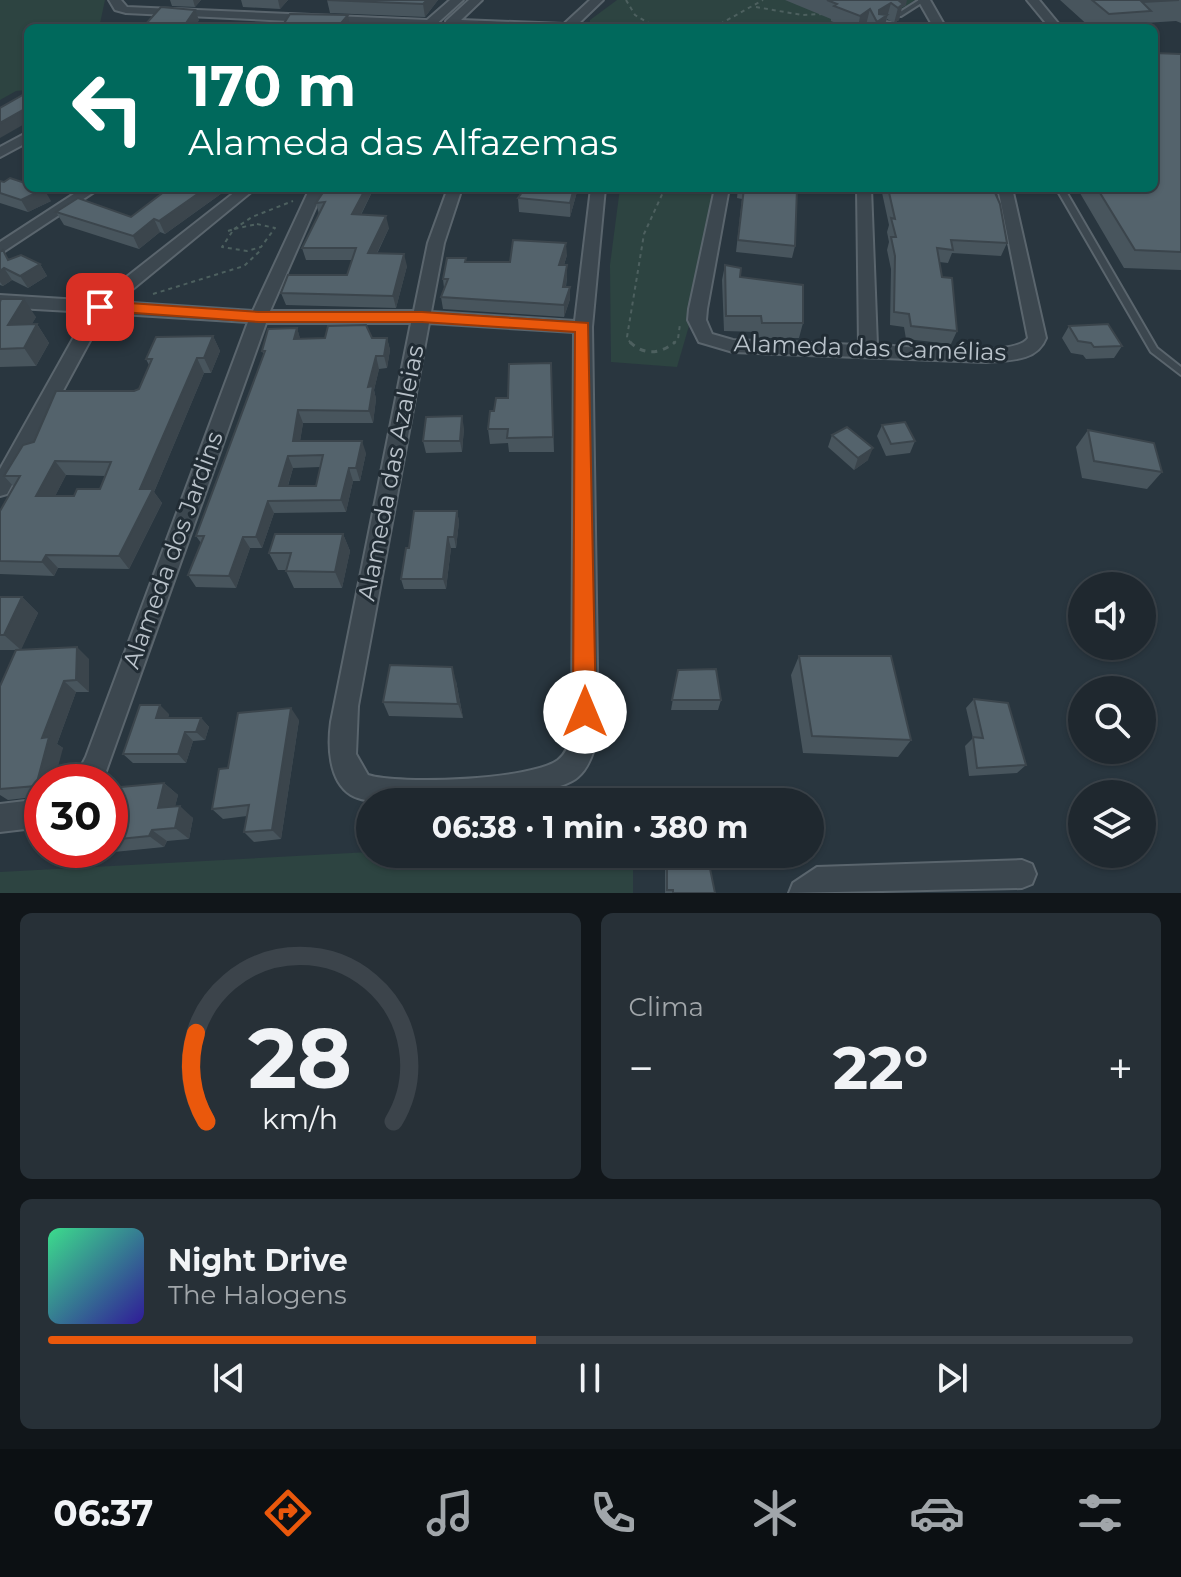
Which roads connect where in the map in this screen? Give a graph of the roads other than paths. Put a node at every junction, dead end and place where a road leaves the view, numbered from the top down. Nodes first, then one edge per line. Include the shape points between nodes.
1 (115, 0) edge
2 (457, 0) edge
3 (476, 0) edge
4 (597, 0) edge
5 (924, 0) edge
6 (1033, 0) edge
7 (899, 15) edge
8 (388, 24) edge
9 (428, 24) edge
10 (450, 24) edge
11 (571, 24) edge
12 (938, 24) edge
13 (1053, 24) edge
14 (24, 138) edge
15 (0, 153) edge
16 (87, 192) edge
17 (244, 192) edge
18 (314, 192) edge
19 (454, 192) edge
20 (598, 192) edge
21 (721, 192) edge
22 (864, 192) edge
23 (1006, 192) edge
24 (1062, 192) edge
25 (0, 249) edge
26 (0, 301) edge
27 (100, 307) junction
28 (259, 317) junction
29 (422, 317) junction
30 (583, 327) junction
31 (868, 351) junction
32 (1181, 372) edge
33 (0, 488) edge
34 (96, 764) edge
35 (24, 815) edge
36 (0, 818) edge
37 (1022, 874) dead end
38 (810, 887) edge

1 - 8 street via 126,10
2 - 9 street
3 - 10 street
4 - 11 street
5 - 7 lane
5 - 12 street
6 - 13 street
14 - 15 street
16 - 25 street
17 - 27 street
18 - 28 street, Alameda dos Jardins
19 - 29 street, Alameda das Azaleias via 436,243
20 - 30 street
21 - 31 street, Alameda das Camélias via 698,309 705,338 733,346
22 - 31 street
23 - 31 street, Alameda das Camélias via 1037,329 1034,346 986,356
24 - 32 lane via 1154,350
26 - 27 street
27 - 28 street
27 - 33 street
28 - 29 street
28 - 34 street, Alameda dos Jardins
29 - 30 street
29 - 30 street, Alameda das Azaleias via 341,745 343,761 361,786 398,793 512,786 565,773 580,755 585,733
35 - 36 street
37 - 38 street

